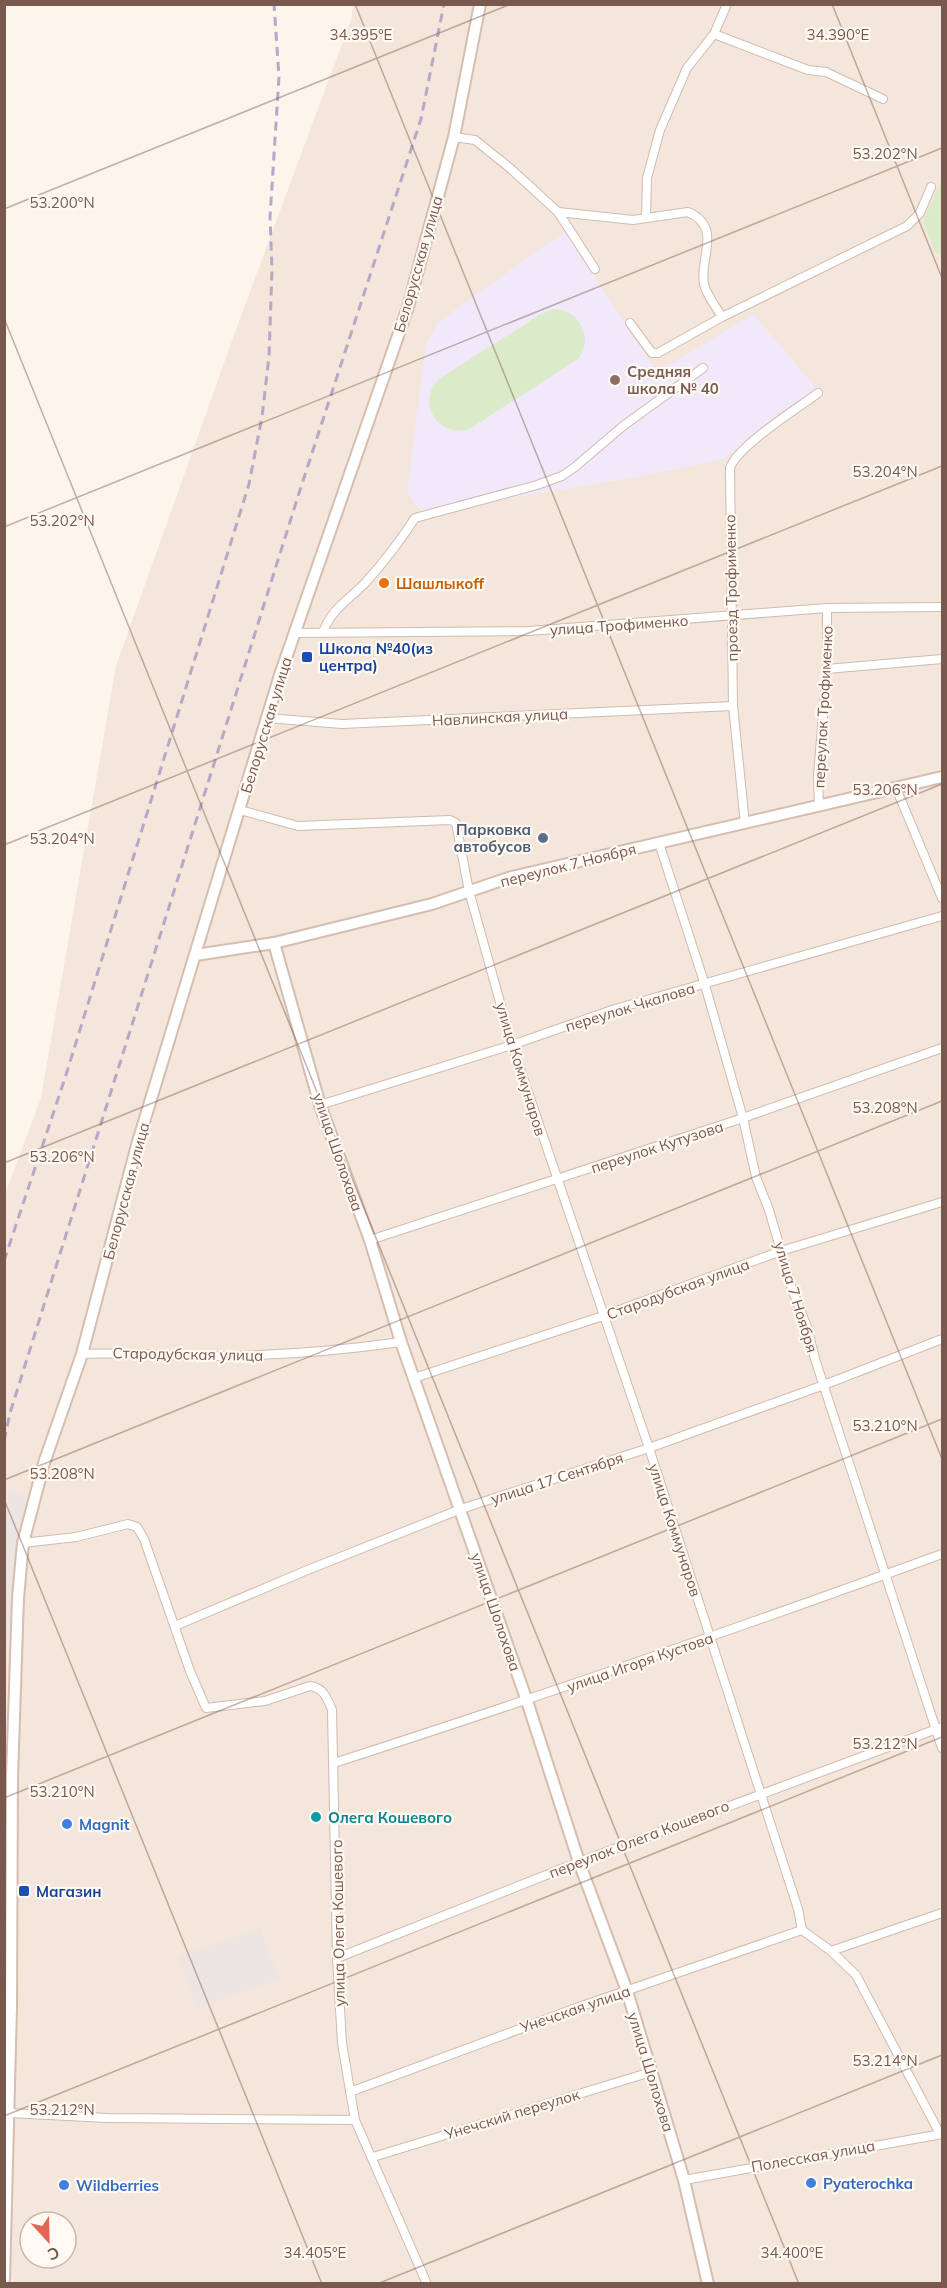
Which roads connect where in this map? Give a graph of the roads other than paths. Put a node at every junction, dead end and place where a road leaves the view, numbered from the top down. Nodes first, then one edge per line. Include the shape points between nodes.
1 (480, 4) edge
2 (727, 4) edge
3 (714, 34) junction
4 (883, 99) dead end
5 (454, 137) junction
6 (931, 187) dead end
7 (558, 212) junction
8 (646, 218) junction
9 (596, 269) dead end
10 (722, 318) junction
11 (630, 323) dead end
12 (703, 368) dead end
13 (818, 393) dead end
14 (942, 607) edge
15 (827, 608) junction
16 (731, 616) junction
17 (323, 632) junction
18 (295, 633) junction
19 (942, 659) edge
20 (826, 669) junction
21 (733, 706) junction
22 (267, 718) junction
23 (942, 777) edge
24 (896, 788) junction
25 (819, 806) junction
26 (240, 810) junction
27 (745, 824) junction
28 (659, 843) junction
29 (469, 891) junction
30 (942, 898) edge
31 (942, 916) edge
32 (274, 943) junction
33 (196, 955) junction
34 (705, 985) junction
35 (512, 1045) junction
36 (942, 1048) edge
37 (320, 1105) junction
38 (743, 1118) junction
39 (556, 1180) junction
40 (942, 1202) edge
41 (370, 1240) junction
42 (781, 1251) junction
43 (603, 1316) junction
44 (942, 1340) edge
45 (401, 1342) junction
46 (82, 1354) junction
47 (414, 1378) junction
48 (824, 1385) junction
49 (649, 1448) junction
50 (461, 1509) junction
51 (23, 1543) junction
52 (942, 1554) edge
53 (886, 1574) junction
54 (175, 1626) junction
55 (709, 1638) junction
56 (527, 1701) junction
57 (939, 1728) edge
58 (942, 1748) edge
59 (334, 1763) junction
60 (760, 1793) junction
61 (579, 1862) junction
62 (942, 1913) edge
63 (802, 1930) junction
64 (831, 1951) junction
65 (337, 1958) junction
66 (627, 1991) junction
67 (651, 2072) junction
68 (350, 2092) junction
69 (9, 2113) junction
70 (355, 2120) junction
71 (941, 2134) edge
72 (373, 2157) junction
73 (684, 2180) junction
74 (4, 2279) edge
75 (428, 2283) edge
76 (708, 2283) edge

1 - 5 main road, Белорусская улица
2 - 3 street
3 - 4 street via 808,70 826,72
3 - 8 street via 687,68 660,130 647,178
5 - 7 street via 475,140
5 - 18 main road, Белорусская улица via 408,308
6 - 10 street via 920,213 907,226
7 - 8 street
7 - 9 street
8 - 10 street via 688,212 701,219 708,238 704,284
10 - 11 street via 654,353
12 - 17 street via 562,476 415,518 365,583 329,617
13 - 16 street, проезд Трофименко via 759,436 731,464
14 - 15 street, улица Трофименко
15 - 16 street, улица Трофименко
15 - 20 street, переулок Трофименко
16 - 17 street, улица Трофименко via 529,632
16 - 21 street, проезд Трофименко
17 - 18 street, улица Трофименко
18 - 22 main road, Белорусская улица
19 - 20 street
20 - 25 street, переулок Трофименко
21 - 22 street, Навлинская улица via 353,723
21 - 27 street, проезд Трофименко
22 - 26 main road, Белорусская улица
23 - 24 main road, переулок 7 Ноября
24 - 25 main road, переулок 7 Ноября
24 - 30 street
25 - 27 main road, переулок 7 Ноября
26 - 29 street, улица Коммунаров via 298,826 453,820 458,826
26 - 33 main road, Белорусская улица
27 - 28 main road, переулок 7 Ноября
28 - 29 main road, переулок 7 Ноября via 508,878
28 - 34 street, улица 7 Ноября
29 - 32 main road, переулок 7 Ноября via 432,904
29 - 35 street, улица Коммунаров
31 - 34 street, переулок Чкалова
32 - 33 main road, переулок 7 Ноября
32 - 37 main road, улица Шолохова
33 - 46 main road, Белорусская улица via 137,1145
34 - 35 street, переулок Чкалова via 615,1009
34 - 38 street, улица 7 Ноября
35 - 37 street, переулок Чкалова
35 - 39 street, улица Коммунаров
36 - 38 street, переулок Кутузова
37 - 41 main road, улица Шолохова
38 - 39 street, переулок Кутузова
38 - 42 street, улица 7 Ноября via 756,1177
39 - 41 street, переулок Кутузова
39 - 43 street, улица Коммунаров
40 - 42 street, Стародубская улица
41 - 45 main road, улица Шолохова
42 - 43 street, Стародубская улица
42 - 48 street, улица 7 Ноября
43 - 47 street, Стародубская улица
43 - 49 street, улица Коммунаров
44 - 48 street, улица 17 Сентября
45 - 46 street, Стародубская улица via 284,1355
45 - 47 main road, улица Шолохова
46 - 51 main road, Белорусская улица via 44,1463
47 - 50 main road, улица Шолохова
48 - 49 street, улица 17 Сентября
48 - 53 street, улица 7 Ноября
49 - 50 street, улица 17 Сентября
49 - 55 street, улица Коммунаров
50 - 54 street, улица 17 Сентября
50 - 56 main road, улица Шолохова
51 - 54 street, улица Олега Кошевого via 76,1537 128,1524 137,1527
51 - 69 main road, Белорусская улица via 12,1777
52 - 53 street, улица Игоря Кустова
53 - 55 street, улица Игоря Кустова
53 - 57 street, улица 7 Ноября
54 - 59 street, улица Олега Кошевого via 206,1708 265,1701 310,1686 324,1692 332,1710
55 - 56 street, улица Игоря Кустова
55 - 60 street, улица Коммунаров
56 - 59 street, улица Игоря Кустова
56 - 61 main road, улица Шолохова
57 - 58 street, улица 7 Ноября
57 - 60 street, переулок Олега Кошевого
59 - 65 street, улица Олега Кошевого
60 - 61 street, переулок Олега Кошевого
60 - 63 street, улица Коммунаров
61 - 65 street, переулок Олега Кошевого
61 - 66 main road, улица Шолохова
62 - 64 street
63 - 64 street
63 - 66 street, Унечская улица
64 - 71 street via 856,1975
65 - 68 street, улица Олега Кошевого via 342,2043
66 - 67 main road, улица Шолохова
66 - 68 street, Унечская улица
67 - 72 street, Унечский переулок
67 - 73 main road, улица Шолохова
68 - 70 street, улица Олега Кошевого
69 - 70 street via 107,2118
69 - 74 main road, Белорусская улица
70 - 72 street, улица Олега Кошевого
71 - 73 street, Полесская улица
72 - 75 street, улица Олега Кошевого
73 - 76 main road, улица Шолохова

